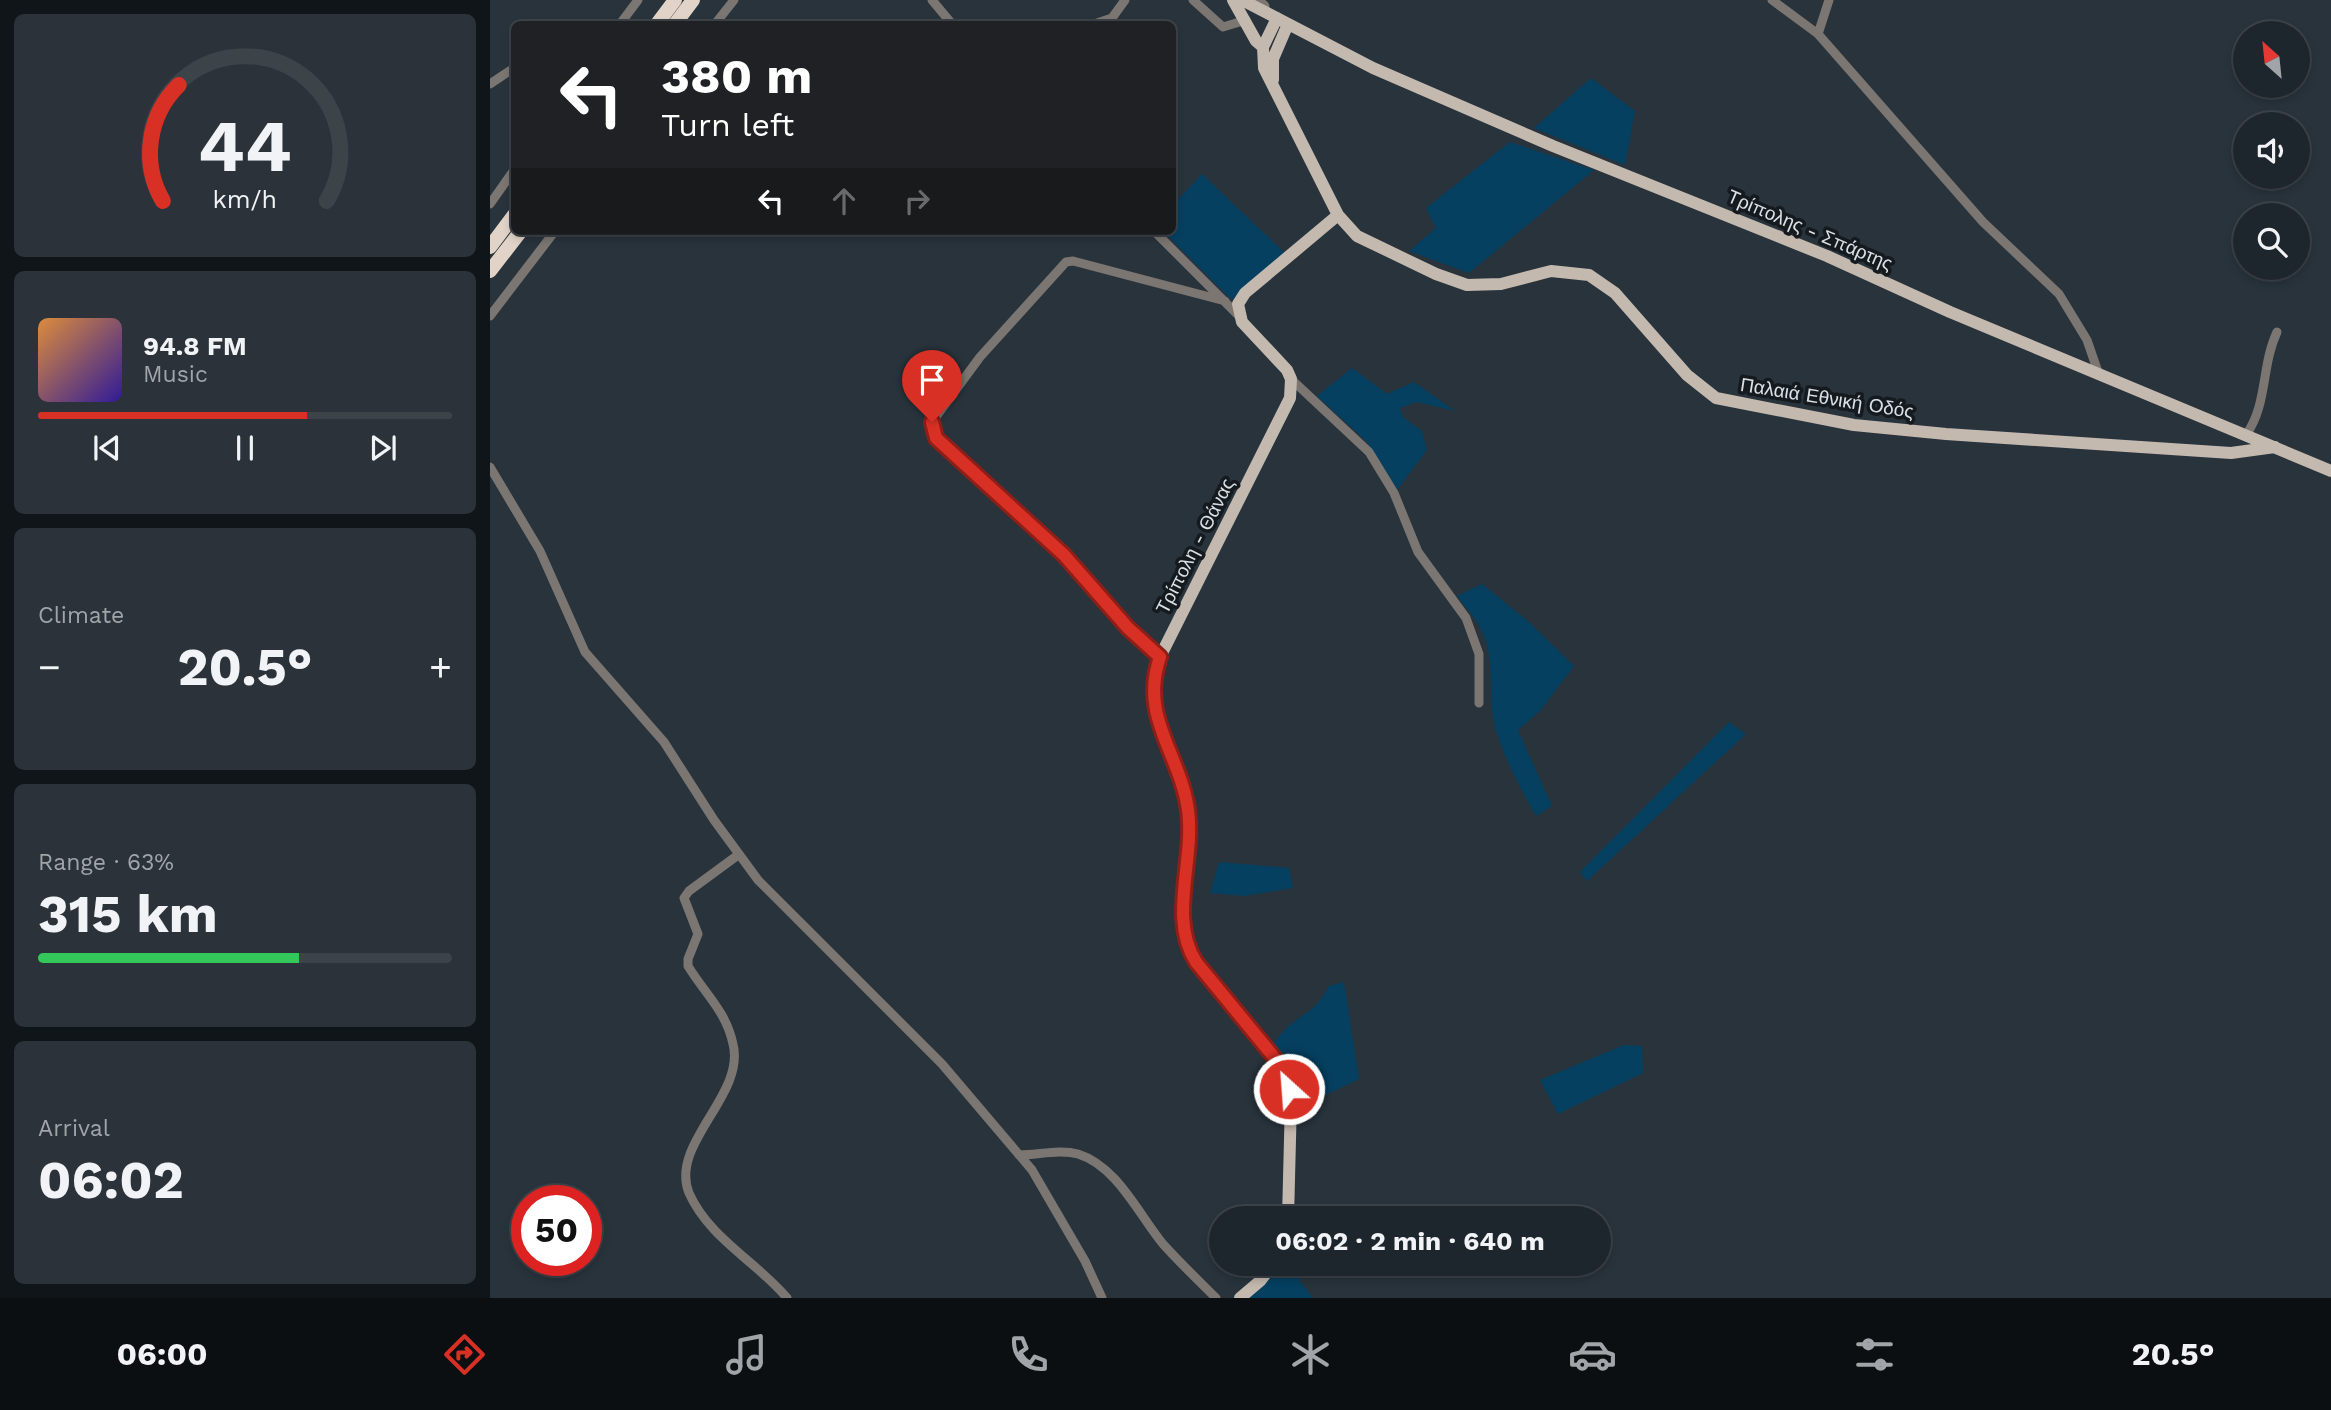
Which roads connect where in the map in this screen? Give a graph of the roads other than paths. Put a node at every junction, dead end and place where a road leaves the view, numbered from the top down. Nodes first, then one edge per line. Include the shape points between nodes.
1 (638, 0) edge
2 (675, 0) edge
3 (693, 0) edge
4 (734, 0) edge
5 (932, 0) edge
6 (1125, 0) edge
7 (1193, 0) edge
8 (1233, 0) edge
9 (1242, 0) edge
10 (1772, 0) edge
11 (1829, 0) edge
12 (1259, 2) edge
13 (1246, 20) junction
14 (622, 21) edge
15 (659, 21) edge
16 (677, 21) edge
17 (717, 21) edge
18 (949, 21) edge
19 (1103, 21) edge
20 (1283, 21) junction
21 (1818, 34) junction
22 (1279, 43) junction
23 (1263, 47) junction
24 (511, 70) edge
25 (490, 84) edge
26 (1274, 85) junction
27 (511, 174) edge
28 (490, 204) edge
29 (1338, 215) junction
30 (511, 219) edge
31 (518, 235) edge
32 (552, 235) edge
33 (1158, 235) edge
34 (490, 247) edge
35 (490, 271) edge
36 (1225, 301) junction
37 (1238, 315) junction
38 (490, 316) edge
39 (2277, 332) dead end
40 (2098, 372) junction
41 (1291, 379) junction
42 (2246, 435) junction
43 (2275, 447) junction
44 (490, 467) edge
45 (2331, 471) edge
46 (1160, 657) junction
47 (1479, 703) dead end
48 (738, 855) junction
49 (1019, 1155) junction
50 (1288, 1206) edge
51 (1264, 1276) edge
52 (787, 1298) edge
53 (1102, 1298) edge
54 (1216, 1298) edge
55 (1240, 1298) edge

1 - 14 street
2 - 15 highway
3 - 16 highway
4 - 17 street
5 - 18 street
6 - 19 street via 1112,18
7 - 13 street via 1223,27
8 - 13 main road, Παλαιά Εθνική Οδός
9 - 20 main road, Τρίπολης - Σπάρτης
10 - 21 street
11 - 21 street
12 - 20 main road, Τρίπολης - Σπάρτης
13 - 23 main road, Παλαιά Εθνική Οδός
20 - 22 main road
20 - 23 main road
20 - 40 main road, Τρίπολης - Σπάρτης via 1350,57 1553,146
21 - 40 street via 1983,222 2059,294 2087,340
22 - 23 main road
22 - 26 main road via 1272,66
23 - 26 main road, Παλαιά Εθνική Οδός via 1262,61
24 - 25 street
26 - 29 main road, Παλαιά Εθνική Οδός
27 - 28 street
29 - 37 main road via 1245,293
29 - 43 main road, Παλαιά Εθνική Οδός via 1367,242 1467,285 1501,284 1551,271 1590,275 1615,293 1687,375 1707,393 1728,402 1854,425 1947,434 2231,453
30 - 34 highway
31 - 35 highway
32 - 38 street
33 - 36 street
36 - 37 street
36 - 46 street via 1066,262 980,357 932,422 936,438 1064,555
37 - 41 main road
39 - 42 street via 2267,356 2260,411
40 - 42 main road, Τρίπολης - Σπάρτης
41 - 46 main road, Τρίπολη - Θάνας via 1290,398 1277,426
41 - 47 street via 1369,452 1394,493 1418,552 1466,618 1479,654
42 - 43 main road, Τρίπολης - Σπάρτης
43 - 45 main road, Τρίπολης - Σπάρτης
44 - 48 street via 540,551 585,652 664,742
46 - 50 main road, Τρίπολη - Θάνας via 1152,688 1154,707 1188,811 1184,934 1196,962 1278,1062 1286,1079 1291,1100
48 - 49 street via 766,889 942,1064
48 - 52 street via 684,898 698,934 688,967 724,1014 735,1056 718,1106 695,1139 686,1180 718,1234
49 - 53 street via 1062,1220
49 - 54 street via 1071,1153 1091,1161 1115,1182 1163,1244
51 - 55 main road

